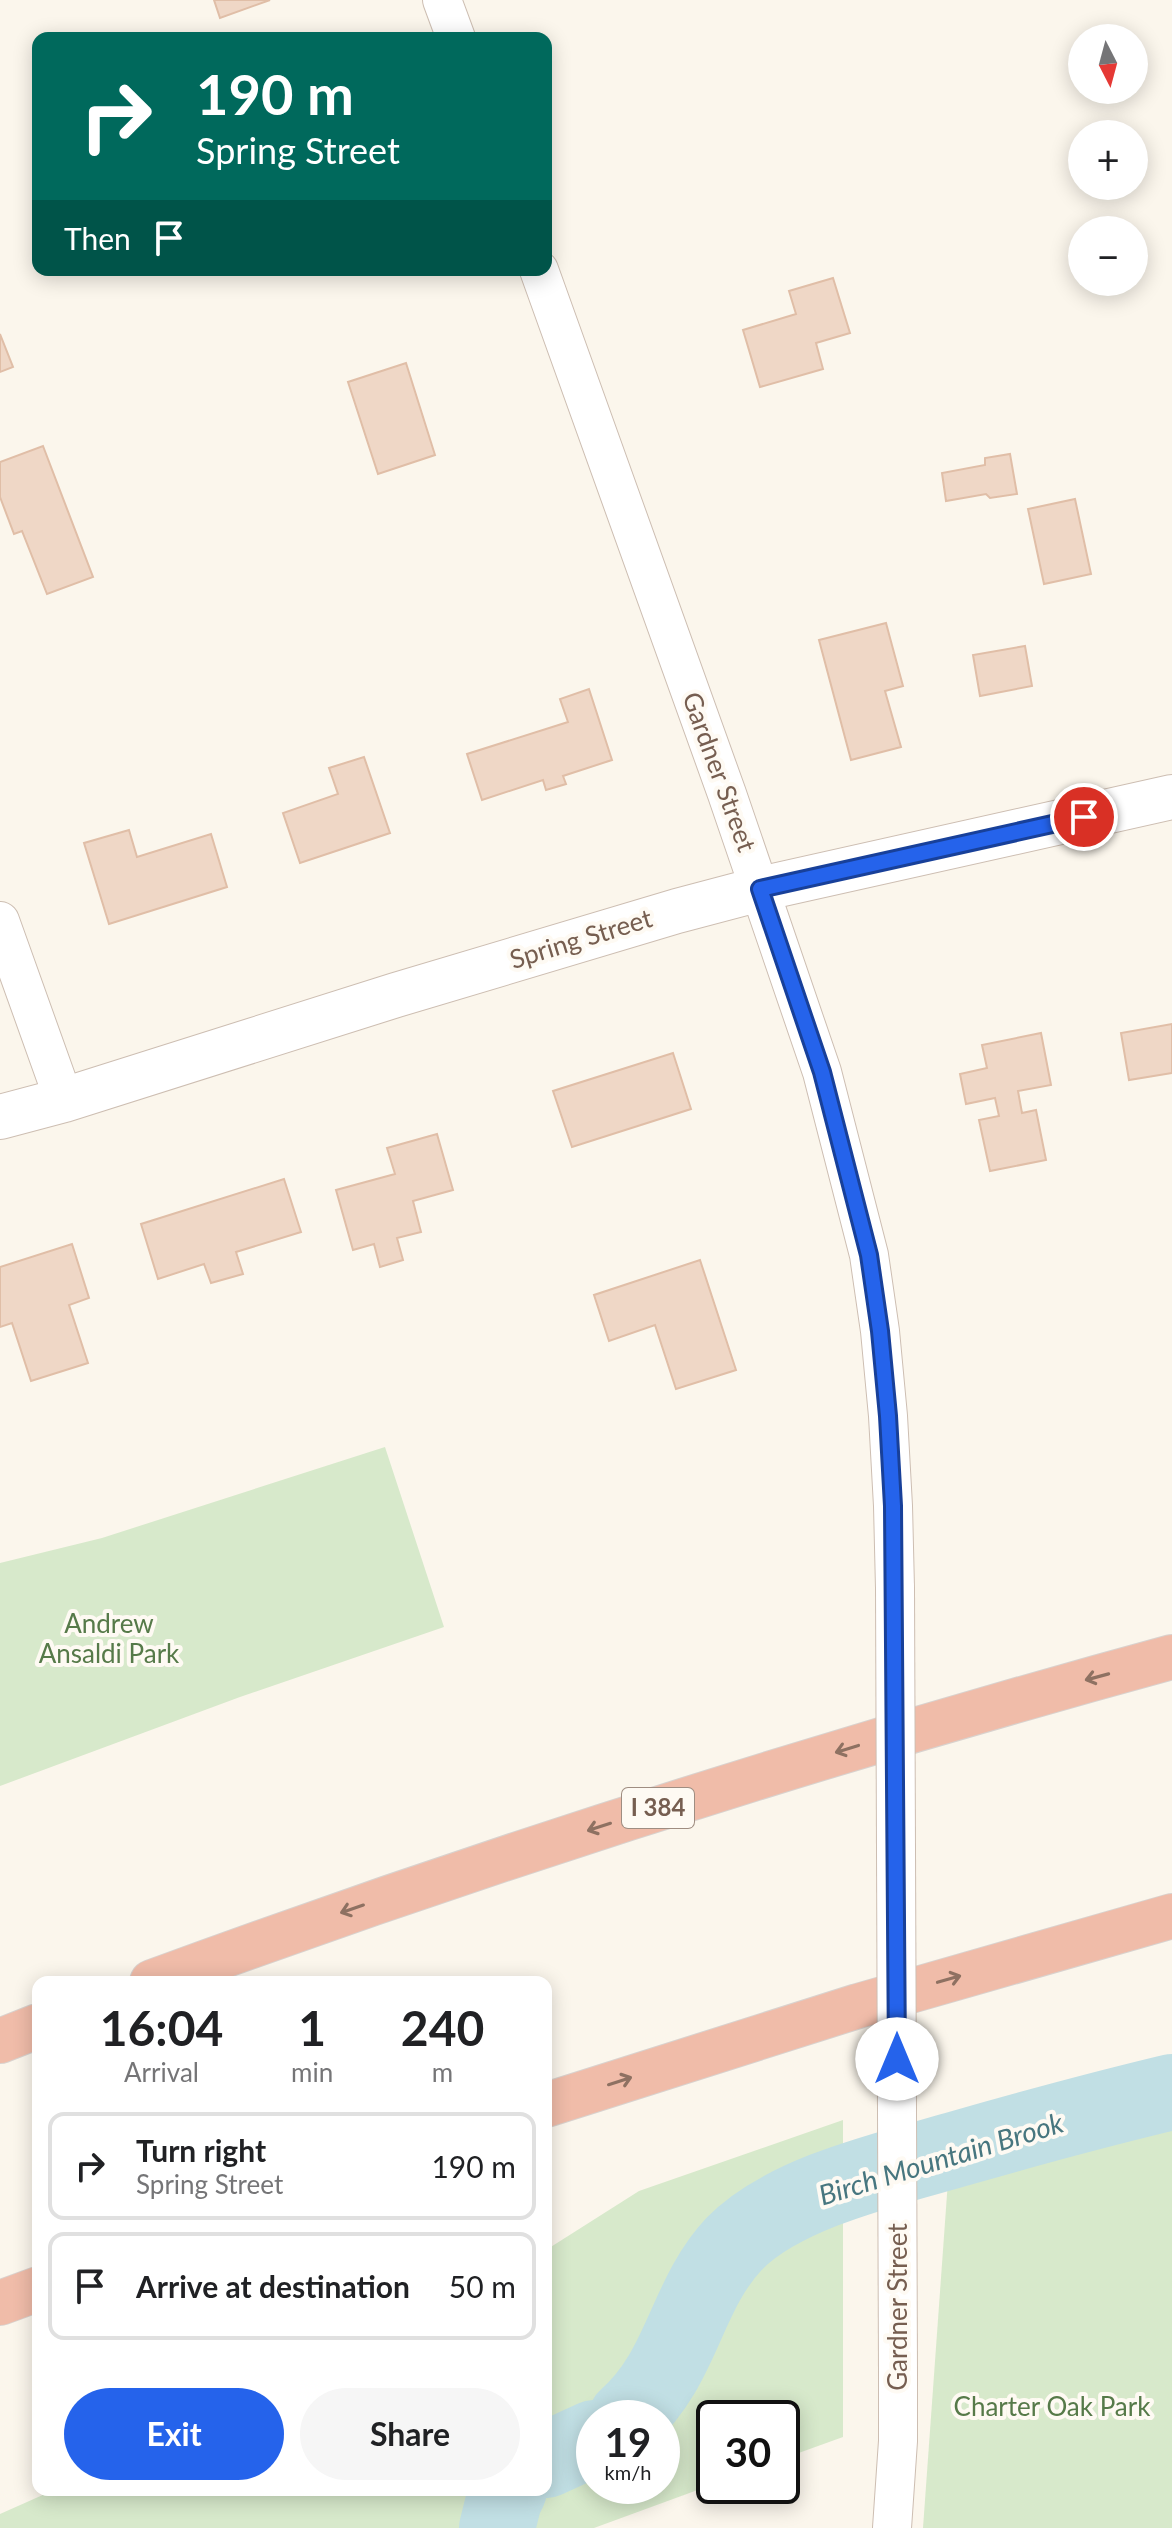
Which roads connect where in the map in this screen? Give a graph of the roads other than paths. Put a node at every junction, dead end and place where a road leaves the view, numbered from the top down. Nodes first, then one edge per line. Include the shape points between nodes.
1 (442, 0) edge
2 (454, 32) edge
3 (541, 276) edge
4 (1172, 797) edge
5 (760, 889) junction
6 (0, 921) edge
7 (64, 1100) junction
8 (0, 1117) edge
9 (1172, 1657) edge
10 (1172, 1916) edge
11 (168, 1976) edge
12 (32, 2028) edge
13 (0, 2041) edge
14 (552, 2103) edge
15 (32, 2291) edge
16 (0, 2303) edge
17 (892, 2528) edge

1 - 2 street
3 - 5 street, Gardner Street
4 - 5 street, Spring Street
5 - 7 street, Spring Street
5 - 17 street, Gardner Street, bridge via 822,1072 869,1255 888,1416 895,1588 898,2373
6 - 7 street
7 - 8 street, Spring Street
9 -> 11 highway, I 384 via 871,1742 572,1835
14 -> 10 highway via 858,2006
12 - 13 highway
15 - 16 highway

